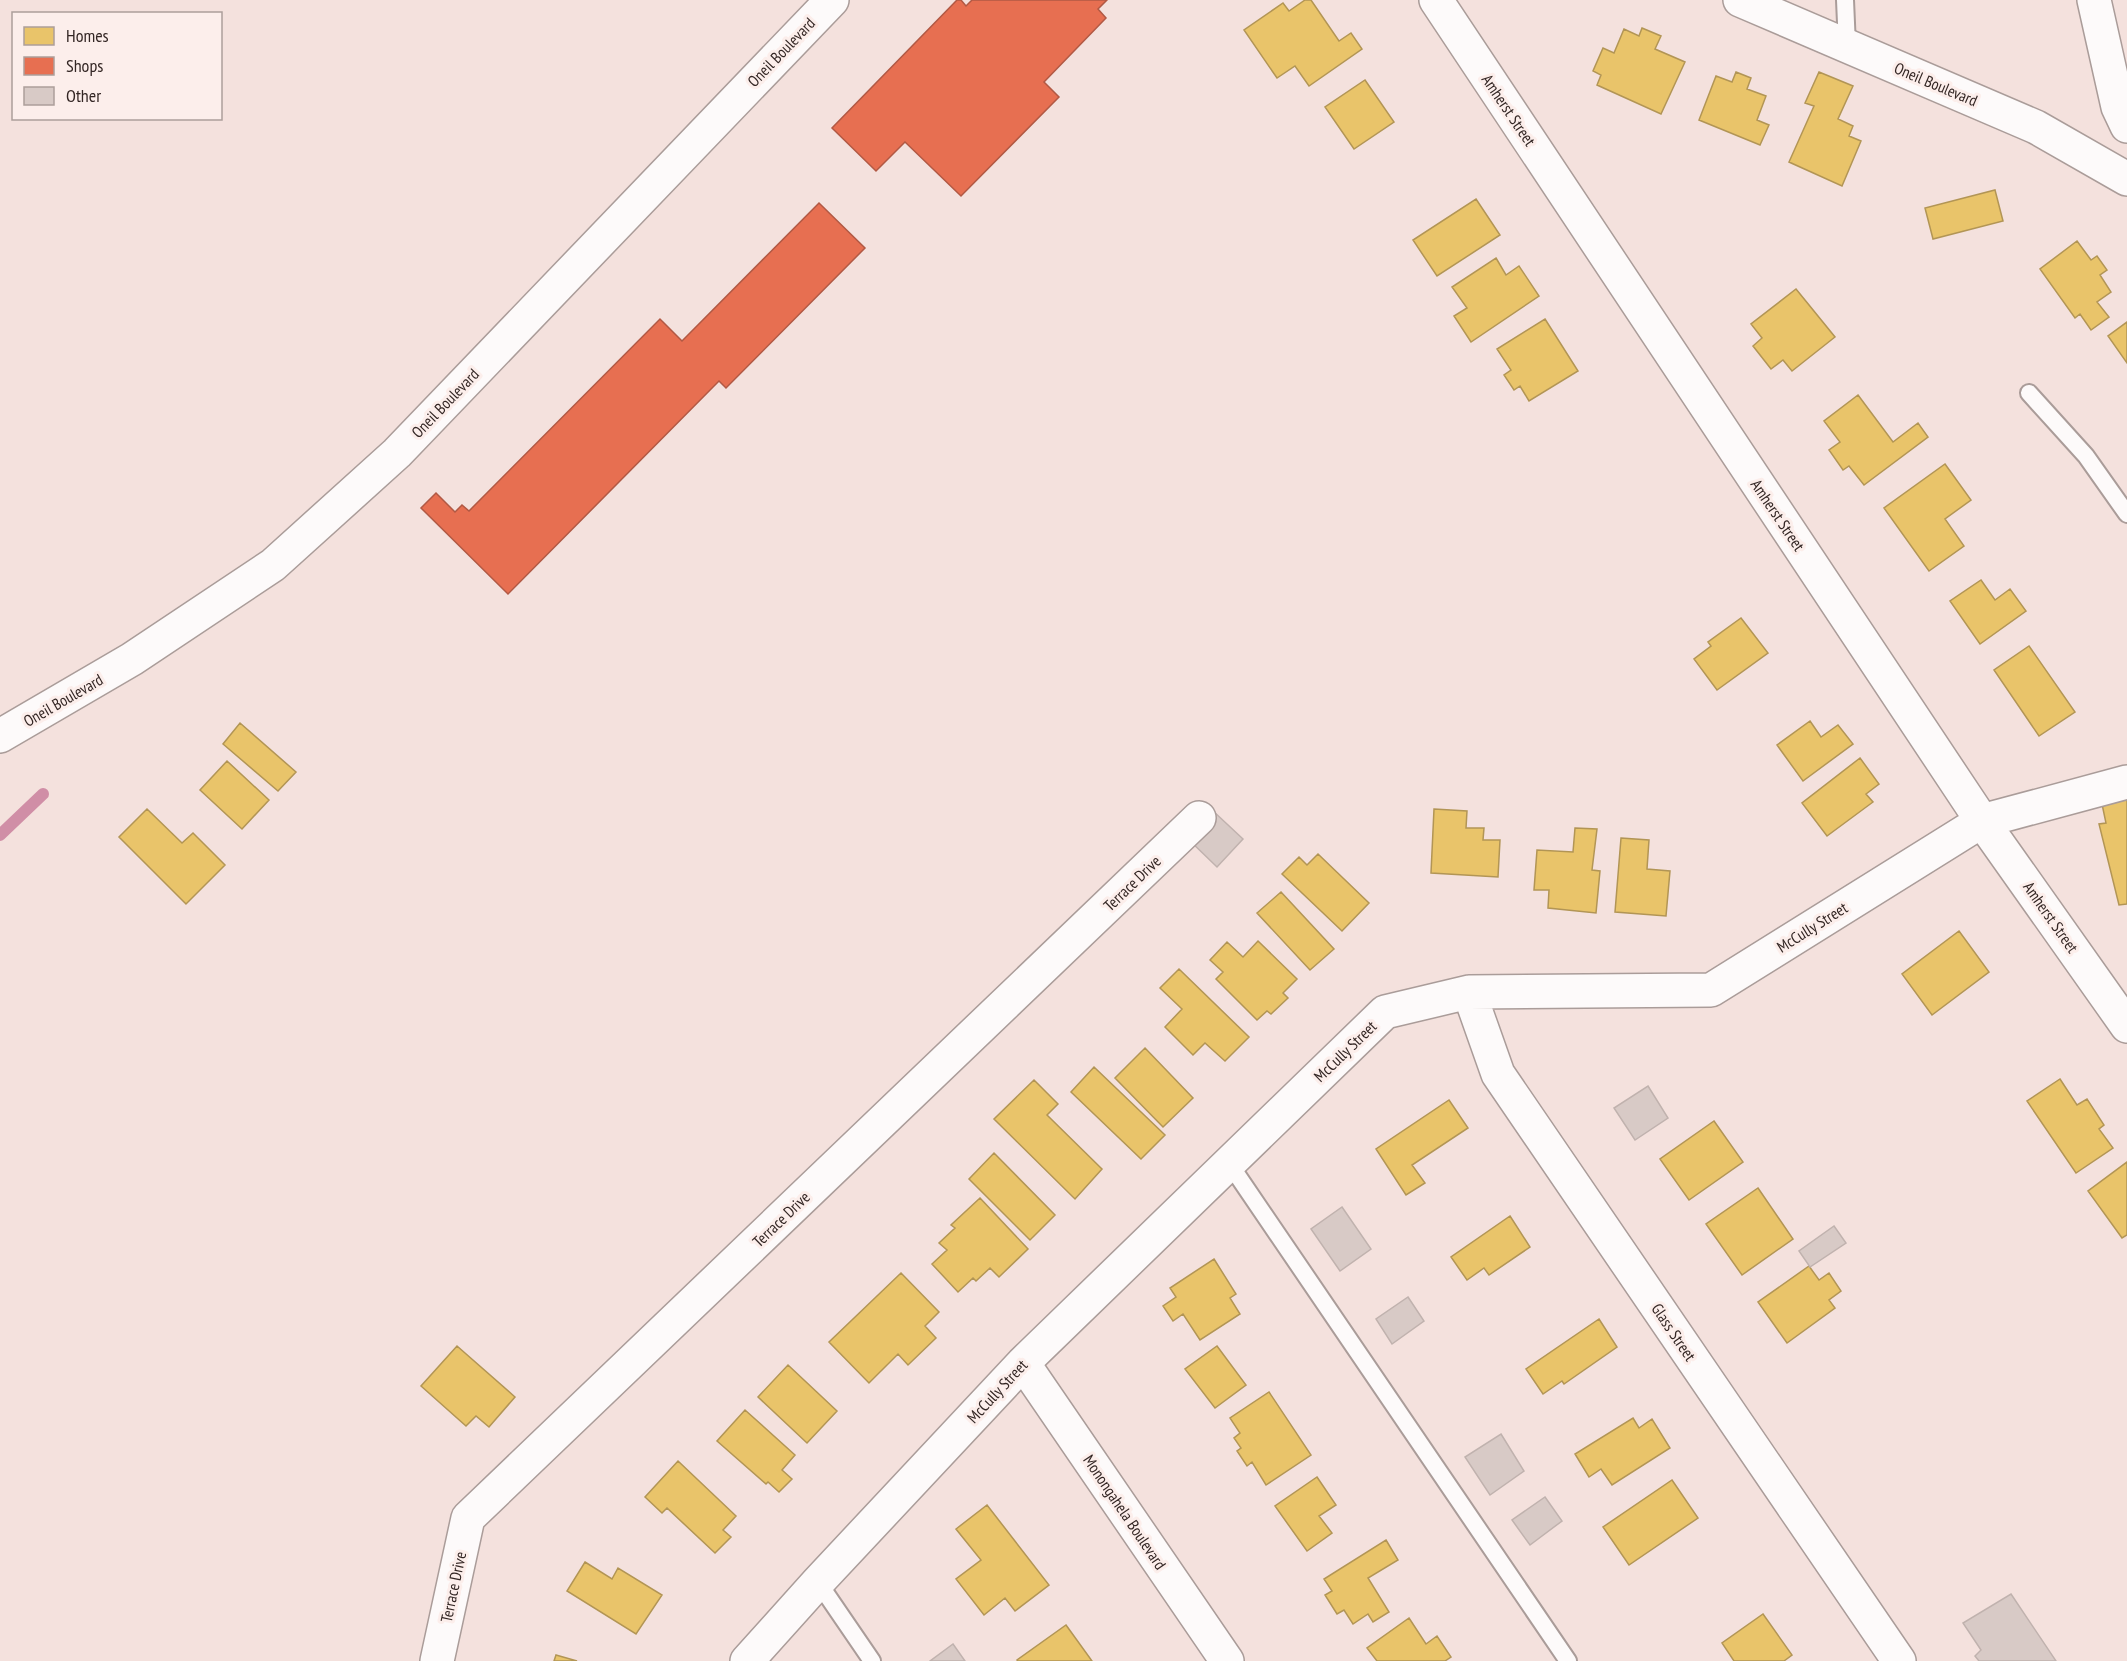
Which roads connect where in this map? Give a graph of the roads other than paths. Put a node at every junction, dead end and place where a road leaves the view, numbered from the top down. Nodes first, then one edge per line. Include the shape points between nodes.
1 (832, 0) edge
2 (1436, 0) edge
3 (1740, 0) edge
4 (1845, 0) edge
5 (2094, 0) edge
6 (1847, 46) junction
7 (2127, 126) edge
8 (2127, 179) edge
9 (2029, 393) dead end
10 (2127, 514) edge
11 (0, 736) edge
12 (2127, 782) edge
13 (1199, 818) dead end
14 (1982, 821) junction
15 (1469, 992) junction
16 (2127, 1026) edge
17 (1229, 1163) junction
18 (1023, 1363) junction
19 (818, 1582) junction
20 (437, 1661) edge
21 (747, 1661) edge
22 (872, 1661) edge
23 (1227, 1661) edge
24 (1568, 1661) edge
25 (1899, 1661) edge

1 - 11 street, Oneil Boulevard via 397,453 273,566 132,659
2 - 14 street, Amherst Street
3 - 6 street, Oneil Boulevard
4 - 6 lane
5 - 7 street via 2118,107
6 - 8 street, Oneil Boulevard via 2036,127
9 - 10 lane via 2086,456
12 - 14 street, McCully Street
13 - 20 street, Terrace Drive via 468,1518
14 - 15 street, McCully Street via 1711,990
14 - 16 street, Amherst Street
15 - 17 street, McCully Street via 1385,1012
15 - 25 street, Glass Street via 1498,1074
17 - 18 street, McCully Street
17 - 24 lane
18 - 19 street, McCully Street
18 - 23 street, Monongahela Boulevard
19 - 21 street, McCully Street
19 - 22 lane

